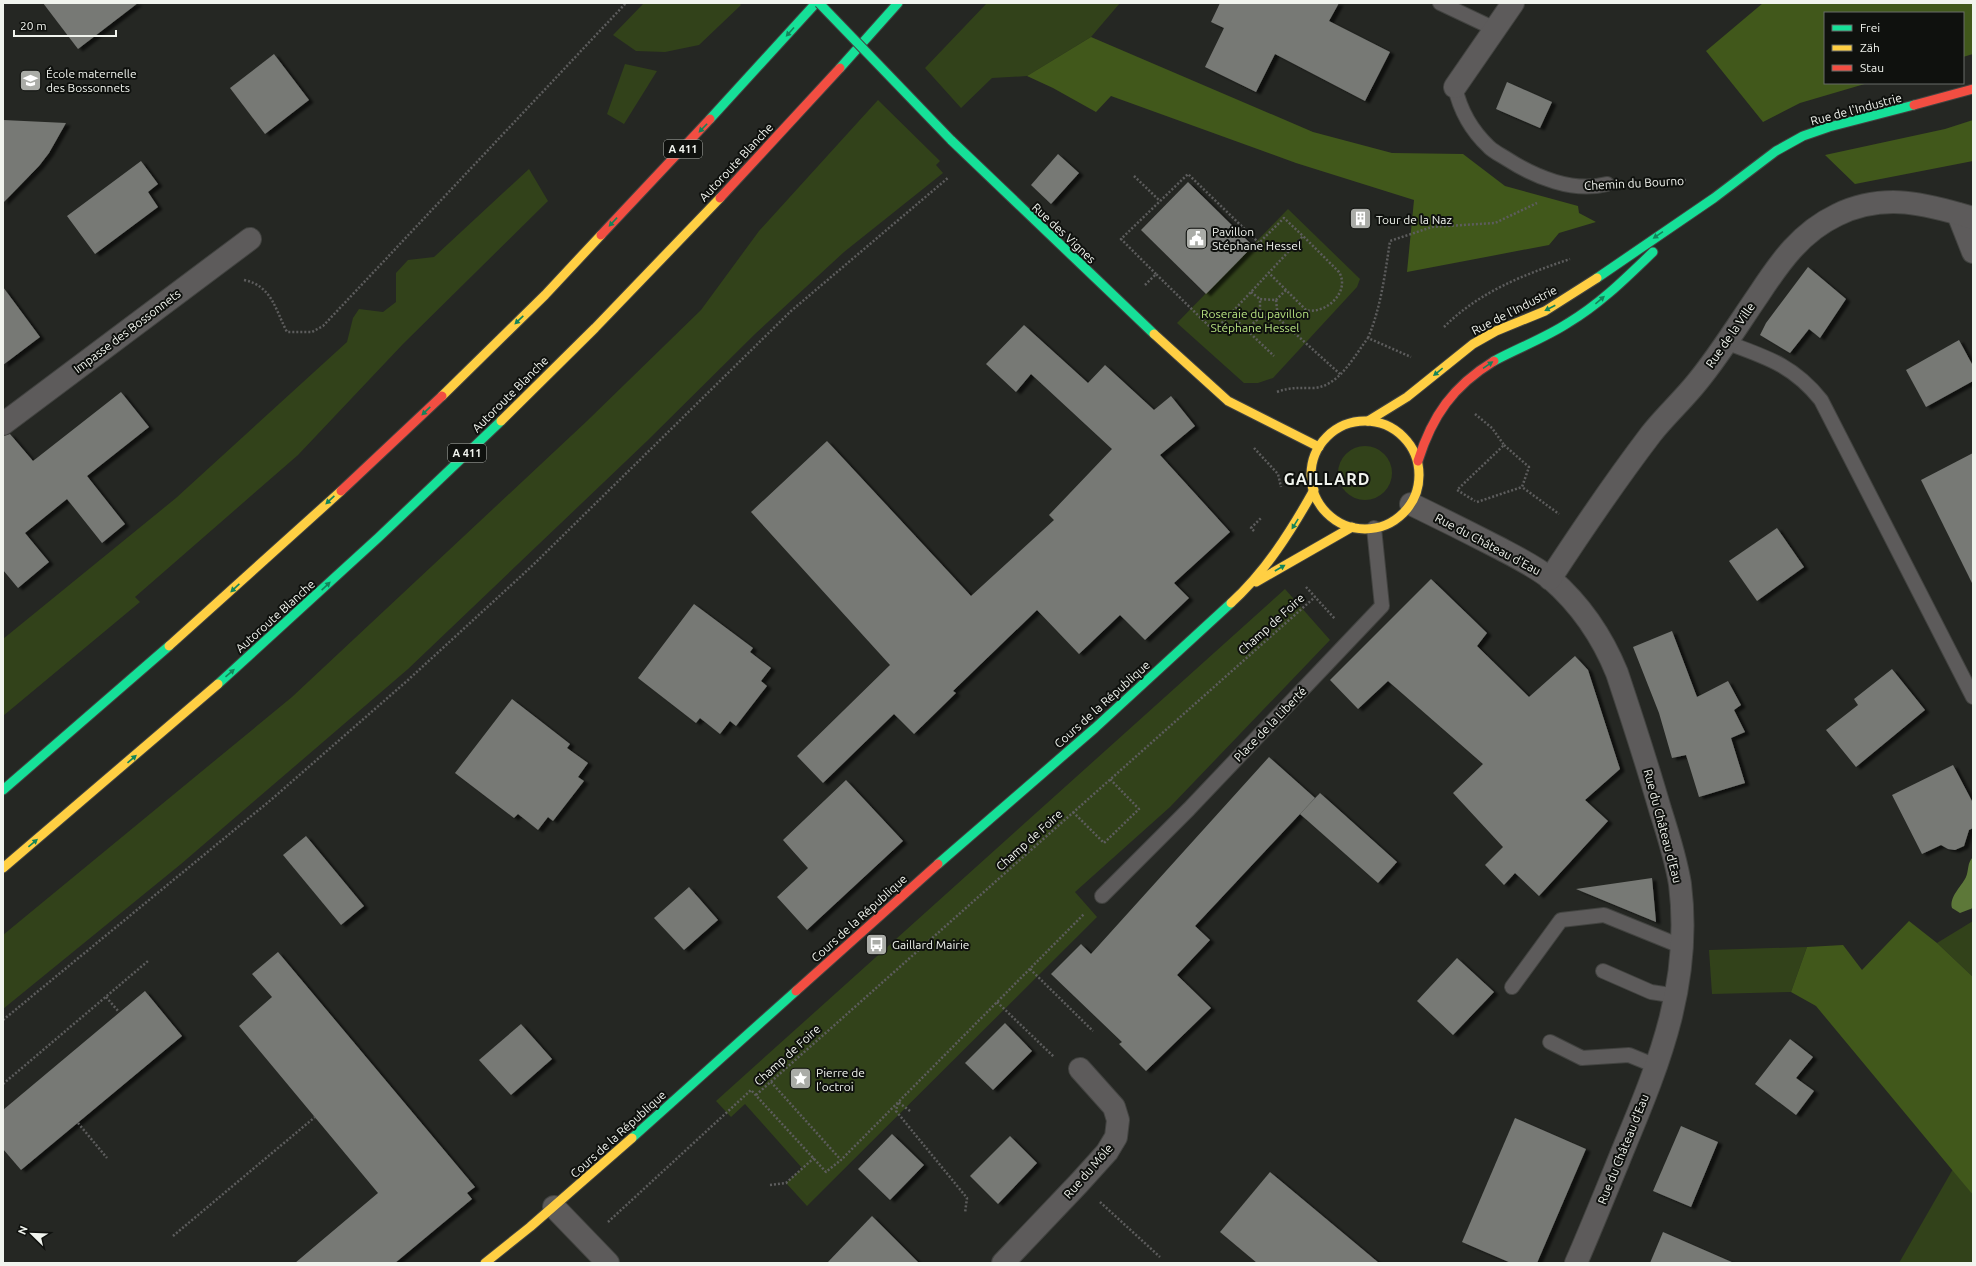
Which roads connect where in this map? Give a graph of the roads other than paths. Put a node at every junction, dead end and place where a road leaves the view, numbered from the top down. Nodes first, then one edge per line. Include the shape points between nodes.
1 (817, 3) edge
2 (898, 3) edge
3 (1440, 3) edge
4 (1512, 3) edge
5 (1495, 29) junction
6 (1455, 87) joint
7 (1973, 89) edge
8 (1607, 184) road end
9 (1714, 198) junction
10 (1966, 216) edge
11 (242, 245) road end
12 (1973, 252) edge
13 (1725, 342) junction
14 (1368, 421) junction
15 (3, 424) edge
16 (1319, 447) junction
17 (1418, 461) junction
18 (1314, 490) junction
19 (1411, 504) junction
20 (1352, 527) junction
21 (1374, 528) junction
22 (1550, 579) junction
23 (1247, 588) junction
24 (1973, 697) edge
25 (3, 790) edge
26 (3, 868) edge
27 (1102, 896) road end
28 (1683, 947) junction
29 (1603, 971) dead end
30 (1512, 988) dead end
31 (1677, 996) junction
32 (1550, 1042) dead end
33 (1070, 1066) road end
34 (1656, 1066) junction
35 (554, 1207) junction
36 (485, 1263) edge
37 (608, 1263) edge
38 (1004, 1263) edge
39 (1576, 1263) edge

1 - 16 main road, Rue des Vignes, bridge via 970,159 1210,385 1233,404
1 -> 25 main road, A 411 via 547,293 426,410 228,595
26 -> 2 main road, Autoroute Blanche / A 411 via 265,643 488,433 596,327 742,174
3 - 5 lane
4 - 5 street, Chemin du Bourno
5 - 6 street, Chemin du Bourno
6 - 8 lane, Chemin du Bourno via 1459,104 1475,132 1490,148 1513,163 1546,179 1573,186 1594,188
7 - 9 main road, Rue de l'Industrie via 1803,136 1776,151
9 -> 14 main road, Rue de l'Industrie via 1556,305 1484,337 1407,397
17 -> 9 main road, Rue de l'Industrie via 1431,423 1443,404 1473,375 1499,358 1555,331 1588,310
10 - 12 street
10 - 13 street, Rue de la Ville via 1920,203 1891,202 1870,204 1837,215 1808,232 1791,249
11 - 15 street, Impasse des Bossonnets
13 - 22 street, Rue de la Ville via 1698,381 1652,433
13 - 24 lane via 1768,357 1808,384 1821,400
14 - 16 main road via 1356,421 1345,425 1326,438
14 - 17 main road via 1380,422 1400,433 1411,446
16 - 18 main road via 1312,468
17 - 19 main road via 1419,483
18 - 20 main road via 1331,517
18 -> 23 main road, Cours de la République via 1296,522
19 - 21 main road via 1399,517
19 - 22 street, Rue du Château d'Eau via 1532,566
20 - 21 main road
23 -> 20 main road, Cours de la République
21 - 27 lane, Place de la Liberté via 1382,606 1189,809
22 - 28 street, Rue du Château d'Eau via 1590,620 1606,645 1617,673 1672,848 1680,883
23 - 35 main road, Cours de la République via 1095,728 938,863
28 - 30 lane via 1604,915 1561,920
28 - 31 street, Rue du Château d'Eau
29 - 31 lane via 1651,992
31 - 34 street, Rue du Château d'Eau
32 - 34 lane via 1582,1058 1629,1055
33 - 38 street, Rue du Môle via 1110,1101 1117,1113 1118,1128 1112,1144
34 - 39 street, Rue du Château d'Eau
35 - 36 main road, Cours de la République
35 - 37 street

